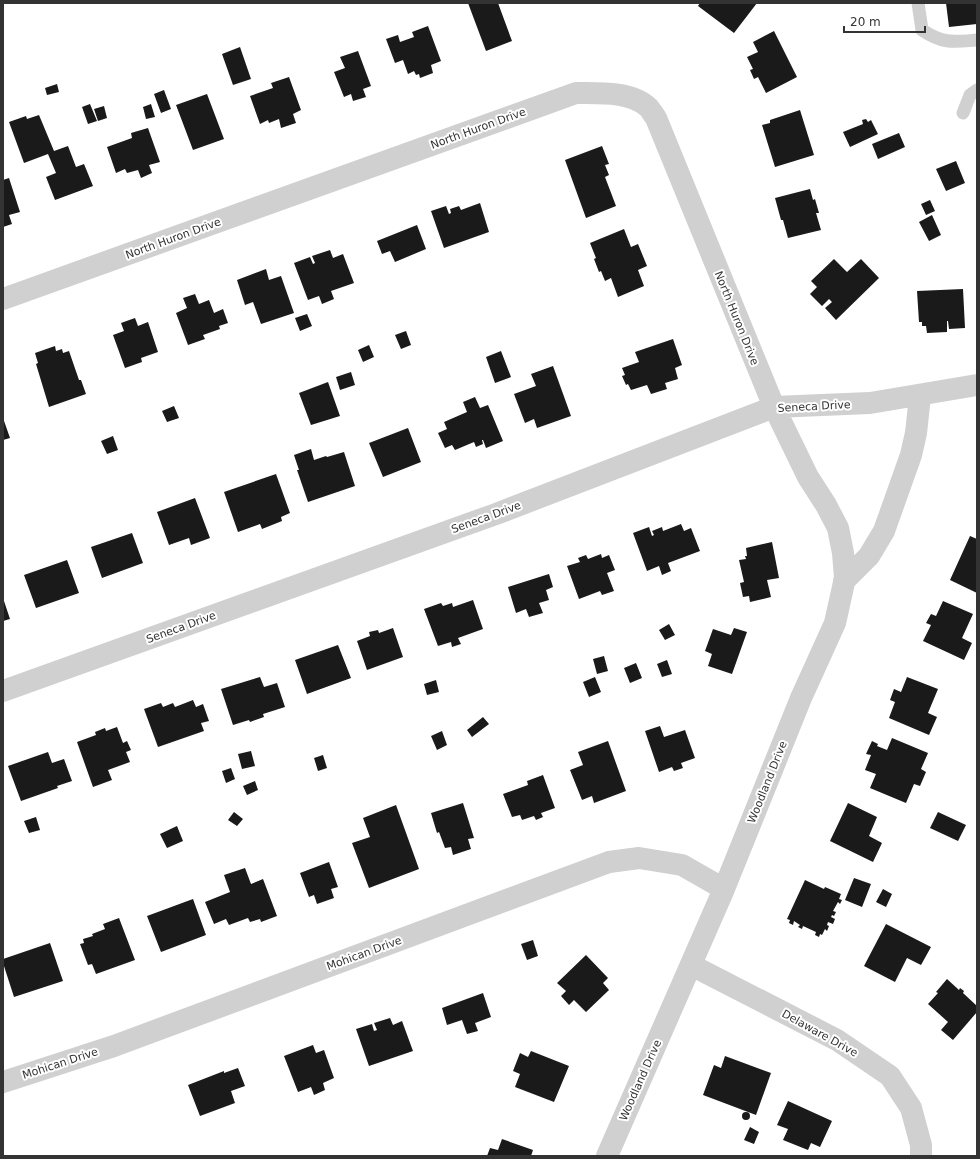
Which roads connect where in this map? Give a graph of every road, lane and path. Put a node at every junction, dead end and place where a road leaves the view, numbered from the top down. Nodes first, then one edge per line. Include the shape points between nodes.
1 (918, 3) edge
2 (977, 40) edge
3 (977, 90) edge
4 (963, 113) dead end
5 (3, 299) edge
6 (977, 385) edge
7 (920, 396) junction
8 (774, 408) junction
9 (844, 581) junction
10 (3, 691) edge
11 (724, 888) junction
12 (691, 965) junction
13 (3, 1082) edge
14 (606, 1156) edge
15 (920, 1156) edge

1 - 2 lane via 922,30 934,38 949,42
3 - 4 lane via 970,95
5 - 8 street, North Huron Drive via 576,93 606,93 632,98 648,107 656,118
6 - 7 street, Seneca Drive
7 - 8 street, Seneca Drive via 864,404
7 - 9 street via 911,455 884,531 869,556
8 - 9 street, Woodland Drive via 808,477 838,528 843,553
8 - 10 street, Seneca Drive via 496,514
9 - 11 street, Woodland Drive via 835,623 801,698
11 - 12 street, Woodland Drive
11 - 13 street, Mohican Drive via 682,865 639,858 609,862 114,1046
12 - 14 street, Woodland Drive
12 - 15 street, Delaware Drive via 837,1040 890,1076 911,1108 921,1145

